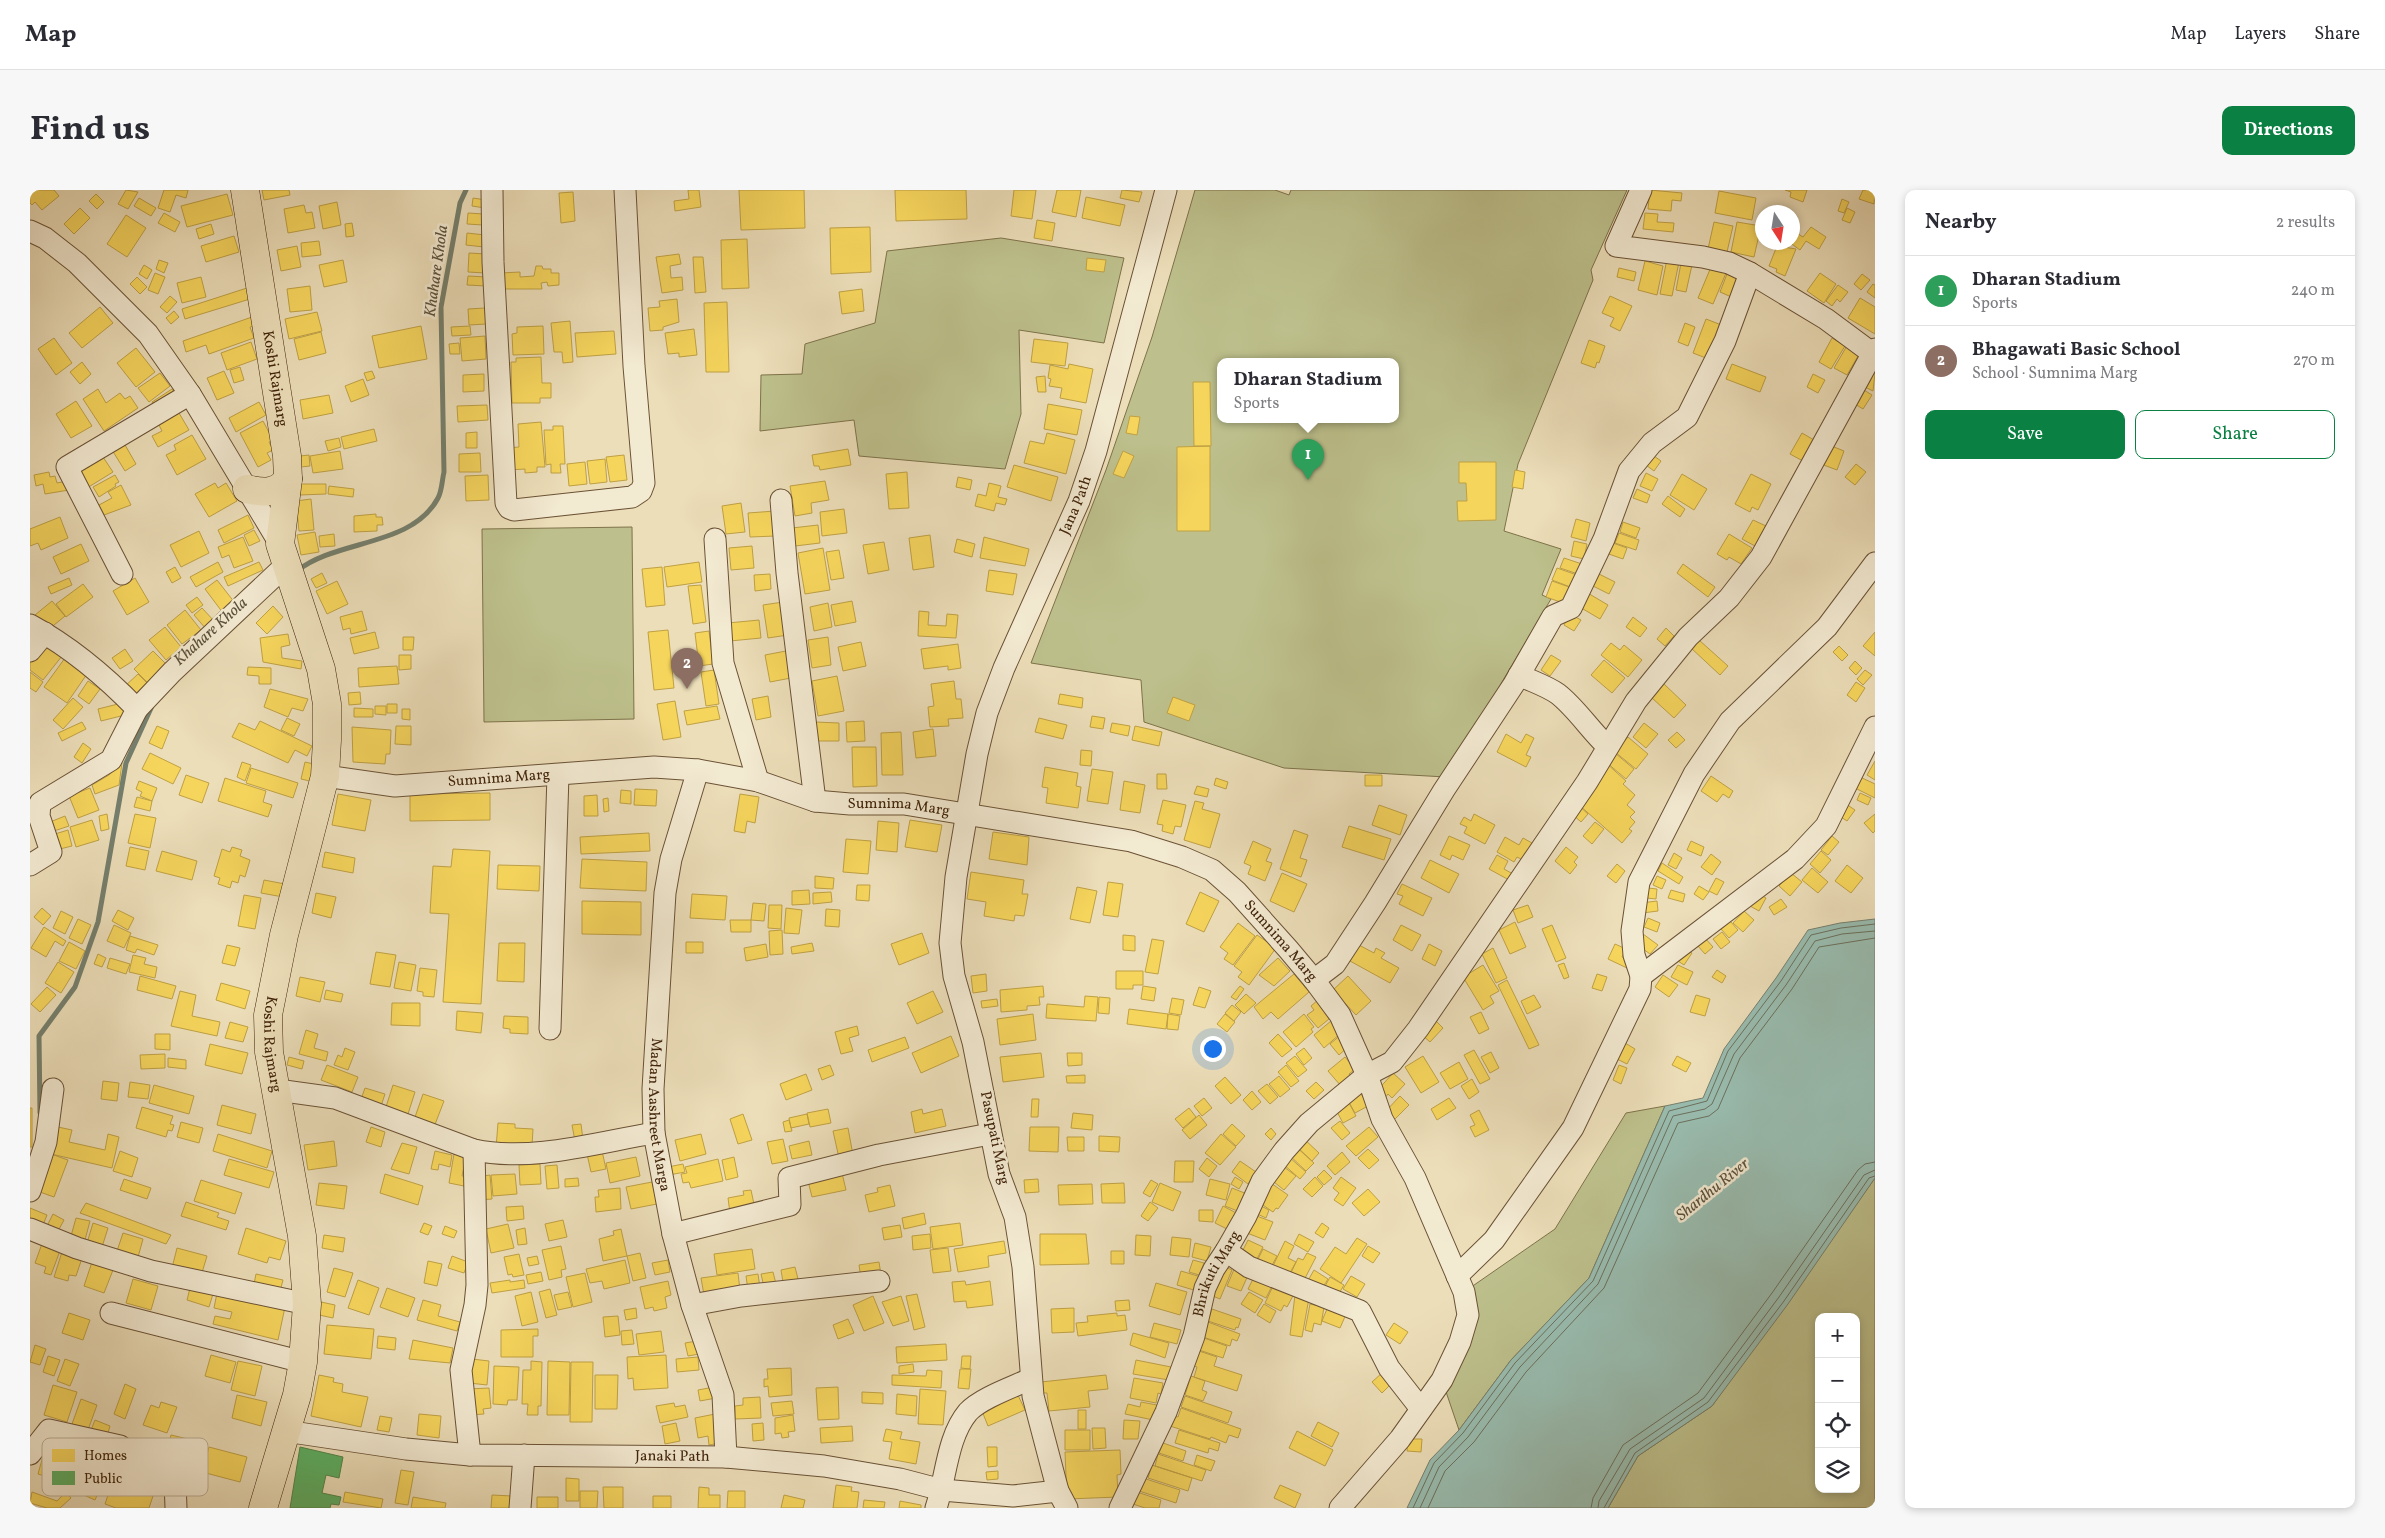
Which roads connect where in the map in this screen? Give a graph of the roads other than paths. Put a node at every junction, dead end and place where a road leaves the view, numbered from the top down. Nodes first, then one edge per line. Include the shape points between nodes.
1 (245, 190) edge
2 (492, 190) edge
3 (625, 190) edge
4 (1165, 190) edge
5 (1641, 190) edge
6 (30, 231) edge
7 (1750, 273) junction
8 (1874, 351) edge
9 (190, 394) junction
10 (288, 480) junction
11 (247, 489) junction
12 (781, 500) dead end
13 (715, 539) dead end
14 (1875, 563) edge
15 (287, 565) junction
16 (122, 574) dead end
17 (38, 629) edge
18 (30, 651) edge
19 (1519, 675) junction
20 (137, 708) junction
21 (1875, 727) edge
22 (1607, 746) junction
23 (698, 770) junction
24 (558, 775) junction
25 (325, 776) junction
26 (758, 781) junction
27 (815, 800) junction
28 (967, 815) junction
29 (30, 865) edge
30 (1641, 976) junction
31 (1314, 980) junction
32 (550, 1029) dead end
33 (1367, 1075) junction
34 (53, 1088) dead end
35 (277, 1090) junction
36 (654, 1133) junction
37 (990, 1134) junction
38 (474, 1150) junction
39 (30, 1191) edge
40 (30, 1229) edge
41 (673, 1234) junction
42 (1226, 1252) junction
43 (1457, 1276) junction
44 (879, 1281) dead end
45 (307, 1304) junction
46 (692, 1305) junction
47 (111, 1314) dead end
48 (303, 1362) junction
49 (1030, 1379) junction
50 (1421, 1409) junction
51 (285, 1431) junction
52 (43, 1438) edge
53 (84, 1438) edge
54 (42, 1439) edge
55 (30, 1454) edge
56 (470, 1455) junction
57 (524, 1455) junction
58 (726, 1456) junction
59 (939, 1499) edge
60 (1062, 1499) edge
61 (263, 1508) edge
62 (520, 1508) edge
63 (1120, 1508) edge
64 (1340, 1508) edge

1 - 10 main road, Koshi Rajmarg via 282,417
2 - 3 street via 506,503 514,510 632,497 641,491 644,483
4 - 28 street, Jana Path via 1096,451 1079,501 987,713
5 - 7 street via 1616,246 1703,257 1729,263
6 - 9 street via 45,238 77,263 118,302 148,334
7 - 8 street
7 - 19 street via 1725,341 1687,417 1652,443 1629,471 1604,539 1571,608 1553,616
8 - 22 street, Bhrikuti Marg via 1761,557 1729,598 1688,637 1666,664 1636,701
9 - 11 street
9 - 16 street via 67,467
10 - 11 main road via 282,487 267,492
10 - 15 main road, Koshi Rajmarg
11 - 15 street
12 - 27 street
13 - 26 street via 723,664
14 - 30 street via 1828,627 1730,721 1694,774 1639,882 1632,931 1634,955
15 - 20 street
15 - 25 main road, Koshi Rajmarg via 321,669 327,704
17 - 18 street
17 - 20 street via 116,688
19 - 22 street via 1556,693 1571,705 1588,729
19 - 31 street via 1334,964
20 - 29 street via 111,760 40,804 39,816 51,852
21 - 30 street via 1826,826 1801,852
22 - 33 street, Bhrikuti Marg via 1587,782 1418,1029 1392,1062
23 - 24 street, Sumnima Marg via 654,768
23 - 26 street, Sumnima Marg
23 - 36 street, Madan Aashreet Marga via 671,859 665,893 653,1089
24 - 25 street, Sumnima Marg via 395,786
24 - 32 street
25 - 35 main road, Koshi Rajmarg via 284,935 268,1015 269,1052
26 - 27 street, Sumnima Marg
27 - 28 street, Sumnima Marg via 904,804
28 - 31 street, Sumnima Marg via 1131,840 1212,870 1237,892
28 - 37 street, Pasupati Marg via 956,877 950,942 954,976 977,1059
30 - 43 street via 1640,989 1573,1128 1494,1240
31 - 33 street, Sumnima Marg via 1340,1015
33 - 42 street, Bhrikuti Marg via 1316,1116 1284,1151 1262,1181
33 - 43 street, Sumnima Marg via 1382,1119 1415,1178
34 - 39 street via 46,1142
35 - 38 street via 335,1098
35 - 45 main road, Koshi Rajmarg via 302,1236
36 - 38 street via 540,1152 497,1154
36 - 41 street, Madan Aashreet Marga
37 - 41 street via 879,1155 789,1178 790,1205
37 - 49 street, Pasupati Marg via 999,1174 1015,1217 1023,1267
38 - 56 street via 477,1285 461,1370
40 - 45 street via 77,1248 151,1271
41 - 46 street, Madan Aashreet Marga
42 - 50 street via 1249,1267 1360,1312 1389,1368
42 - 63 street, Bhrikuti Marg via 1205,1288 1194,1336 1166,1412
43 - 50 street, Sumnima Marg via 1468,1315 1460,1342 1442,1380
44 - 46 street via 741,1296
45 - 48 main road, Koshi Rajmarg
46 - 58 street, Madan Aashreet Marga via 723,1395
47 - 48 street
48 - 51 main road, Koshi Rajmarg via 297,1395
49 - 59 street via 996,1394 969,1411 955,1435
49 - 60 street, Pasupati Marg
50 - 64 street, Sumnima Marg via 1400,1439
51 - 56 street, Janaki Path
51 - 61 main road, Koshi Rajmarg
52 - 53 street via 49,1430
54 - 55 street
56 - 57 street, Janaki Path
57 - 58 street, Janaki Path
57 - 62 street
58 - 59 street, Janaki Path via 824,1466 900,1479
59 - 60 street, Janaki Path via 1013,1496

